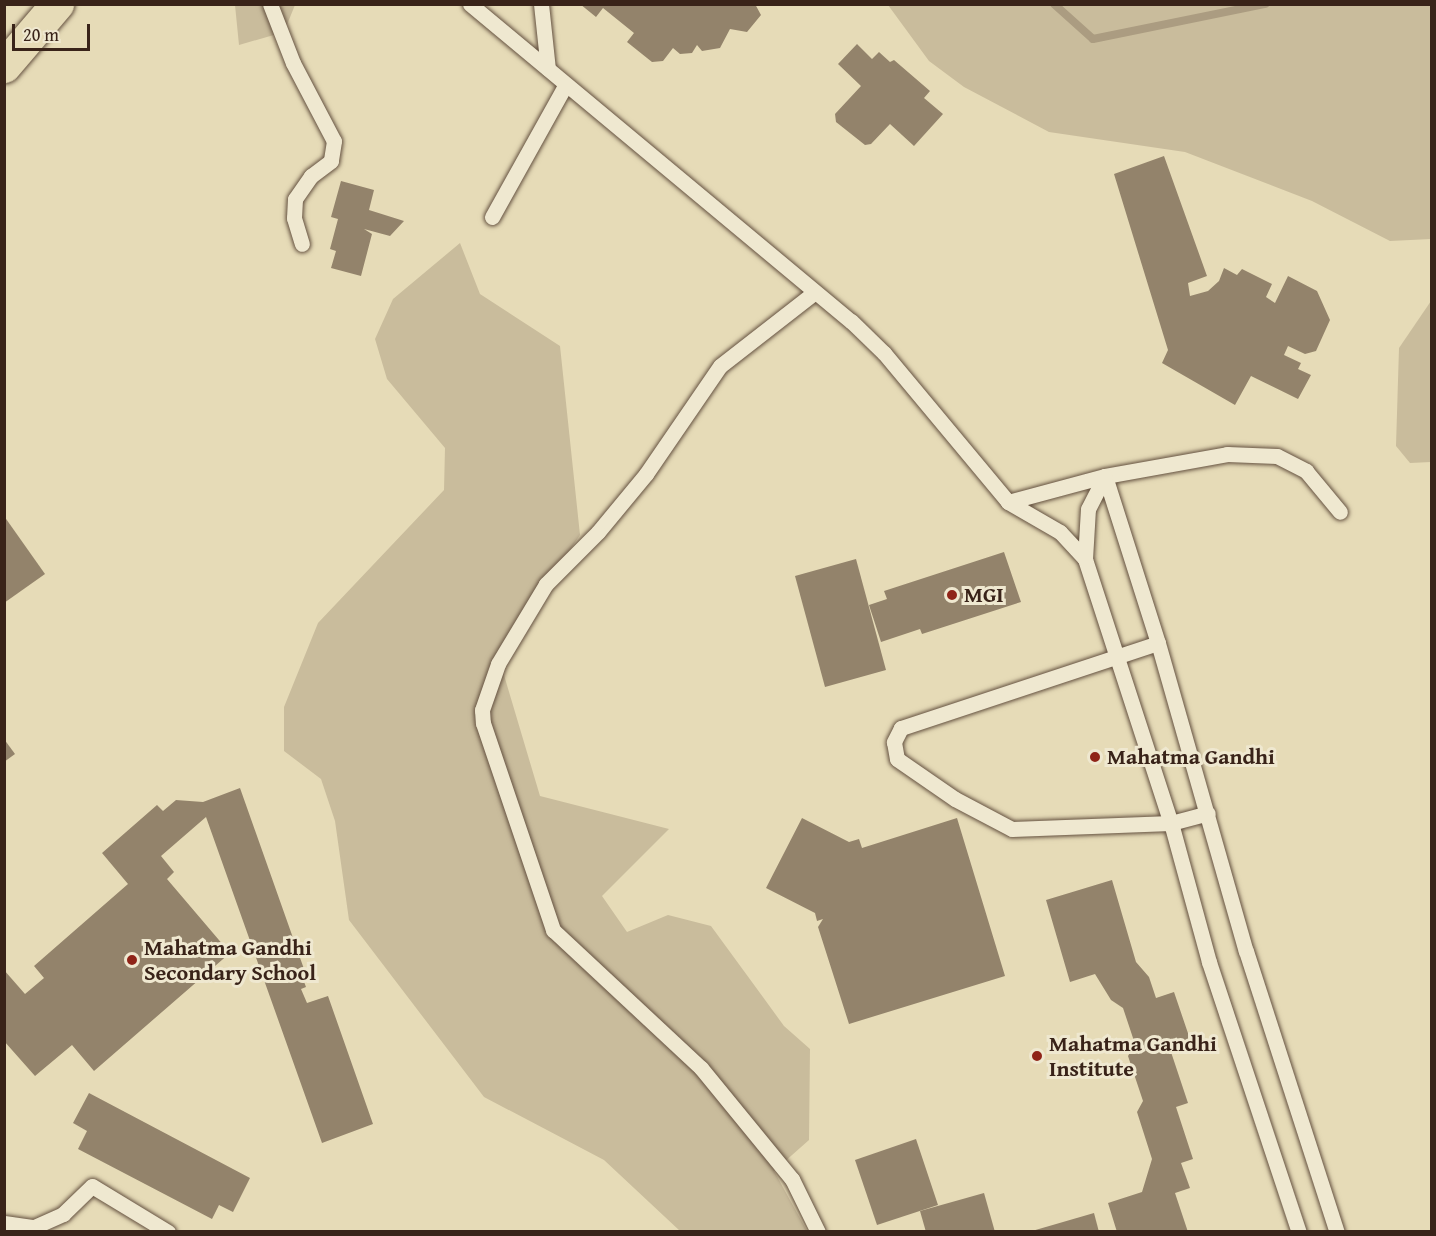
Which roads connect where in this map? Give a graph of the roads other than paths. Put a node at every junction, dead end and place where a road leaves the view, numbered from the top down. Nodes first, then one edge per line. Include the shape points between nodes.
1 (57, 4) edge
2 (270, 4) edge
3 (470, 4) edge
4 (541, 4) edge
5 (4, 66) edge
6 (548, 69) junction
7 (565, 86) junction
8 (492, 217) dead end
9 (302, 244) dead end
10 (815, 292) junction
11 (1105, 476) junction
12 (1008, 502) junction
13 (1340, 512) dead end
14 (1085, 559) junction
15 (1158, 643) junction
16 (1118, 653) junction
17 (1208, 813) junction
18 (1171, 823) junction
19 (4, 1223) edge
20 (168, 1232) edge
21 (818, 1232) edge
22 (1299, 1232) edge
23 (1337, 1232) edge

1 - 5 highway
2 - 9 lane via 293,63 334,141 331,161 311,176 295,199 294,218
3 - 6 lane
4 - 6 lane
6 - 7 lane
7 - 8 lane
7 - 10 lane
10 - 12 lane via 884,353
10 - 21 lane via 720,366 646,474 598,532 546,584 498,664 482,710 483,723 553,930 701,1068 792,1179
11 - 12 lane
11 - 13 lane via 1227,454 1277,456 1306,471
11 - 14 lane via 1088,509
11 - 15 lane
12 - 14 lane via 1060,532
14 - 16 lane
15 - 16 lane
15 - 17 lane
16 - 18 lane
16 - 18 lane via 901,728 894,742 897,759 955,799 1012,829
17 - 18 lane
17 - 23 lane via 1245,951
18 - 22 lane via 1209,962
19 - 20 lane via 34,1227 63,1214 92,1186

